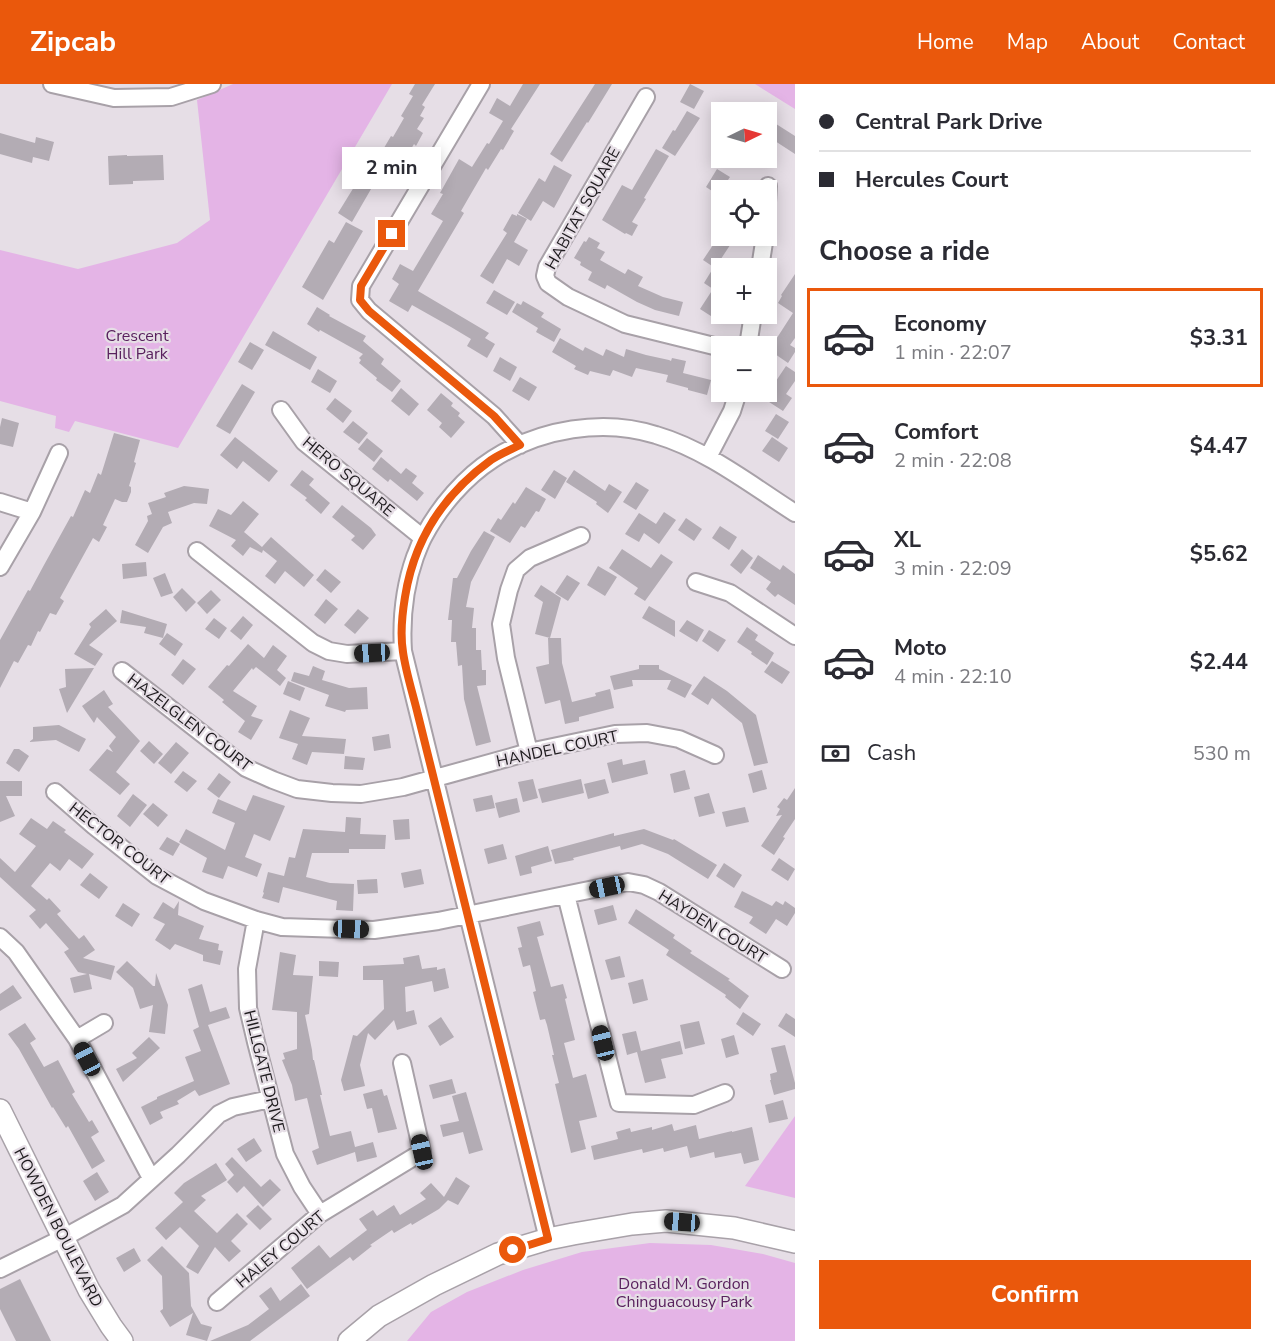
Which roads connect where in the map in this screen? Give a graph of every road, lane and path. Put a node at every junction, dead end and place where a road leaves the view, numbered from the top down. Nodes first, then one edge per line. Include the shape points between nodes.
1 (52, 84) edge
2 (212, 84) edge
3 (481, 84) edge
4 (646, 97) dead end
5 (711, 345) edge
6 (735, 402) edge
7 (281, 410) dead end
8 (520, 445) junction
9 (59, 453) dead end
10 (708, 457) junction
11 (0, 502) edge
12 (32, 512) junction
13 (795, 513) edge
14 (581, 536) dead end
15 (423, 538) junction
16 (196, 552) dead end
17 (0, 567) edge
18 (696, 582) dead end
19 (795, 636) edge
20 (403, 651) junction
21 (122, 671) dead end
22 (529, 752) junction
23 (715, 754) dead end
24 (433, 779) junction
25 (55, 792) dead end
26 (566, 895) junction
27 (468, 915) junction
28 (256, 920) junction
29 (0, 937) edge
30 (782, 969) dead end
31 (104, 1023) dead end
32 (77, 1039) junction
33 (402, 1064) dead end
34 (724, 1093) dead end
35 (270, 1099) junction
36 (0, 1110) edge
37 (151, 1178) junction
38 (320, 1214) junction
39 (63, 1238) junction
40 (548, 1239) junction
41 (795, 1242) edge
42 (0, 1269) edge
43 (217, 1302) dead end
44 (123, 1341) edge
45 (349, 1341) edge

1 - 2 street via 114,98 171,97
3 - 8 street via 361,286 360,300 494,416
4 - 5 street, HABITAT SQUARE via 545,276 567,297 625,324
6 - 10 street
7 - 15 street, HERO SQUARE via 304,442
8 - 10 street via 550,434 604,427 656,434
8 - 15 street via 493,459 466,481 440,510
9 - 12 street
10 - 13 street
11 - 12 street
12 - 17 street
14 - 22 street via 530,558 516,570 509,590 501,624
15 - 20 street via 408,576
16 - 20 street via 313,643 329,651
18 - 19 street via 730,593
20 - 24 street
21 - 24 street, HAZELGLEN COURT via 246,768 297,789 361,794
22 - 23 street, HANDEL COURT via 615,734 647,733 679,739
22 - 24 street, HANDEL COURT
24 - 27 street
25 - 28 street, HECTOR COURT via 157,876 204,901
26 - 27 street, HAYDEN COURT
26 - 30 street, HAYDEN COURT via 628,882 644,885
26 - 34 street via 619,1103 694,1105
27 - 28 street, HECTOR COURT via 374,930 282,927
27 - 40 street
28 - 35 street, HILLGATE DRIVE via 247,969 249,1008
29 - 32 street via 16,952
31 - 32 street
32 - 37 street
33 - 38 street, HALEY COURT via 422,1152
35 - 37 street via 219,1114
35 - 38 street, HILLGATE DRIVE via 285,1154
36 - 39 street, HOWDEN BOULEVARD
37 - 39 street via 123,1205
38 - 43 street, HALEY COURT
39 - 42 street
39 - 44 street, HOWDEN BOULEVARD via 89,1290
40 - 41 street via 666,1221 734,1228
40 - 45 street via 498,1254 434,1285 379,1316

